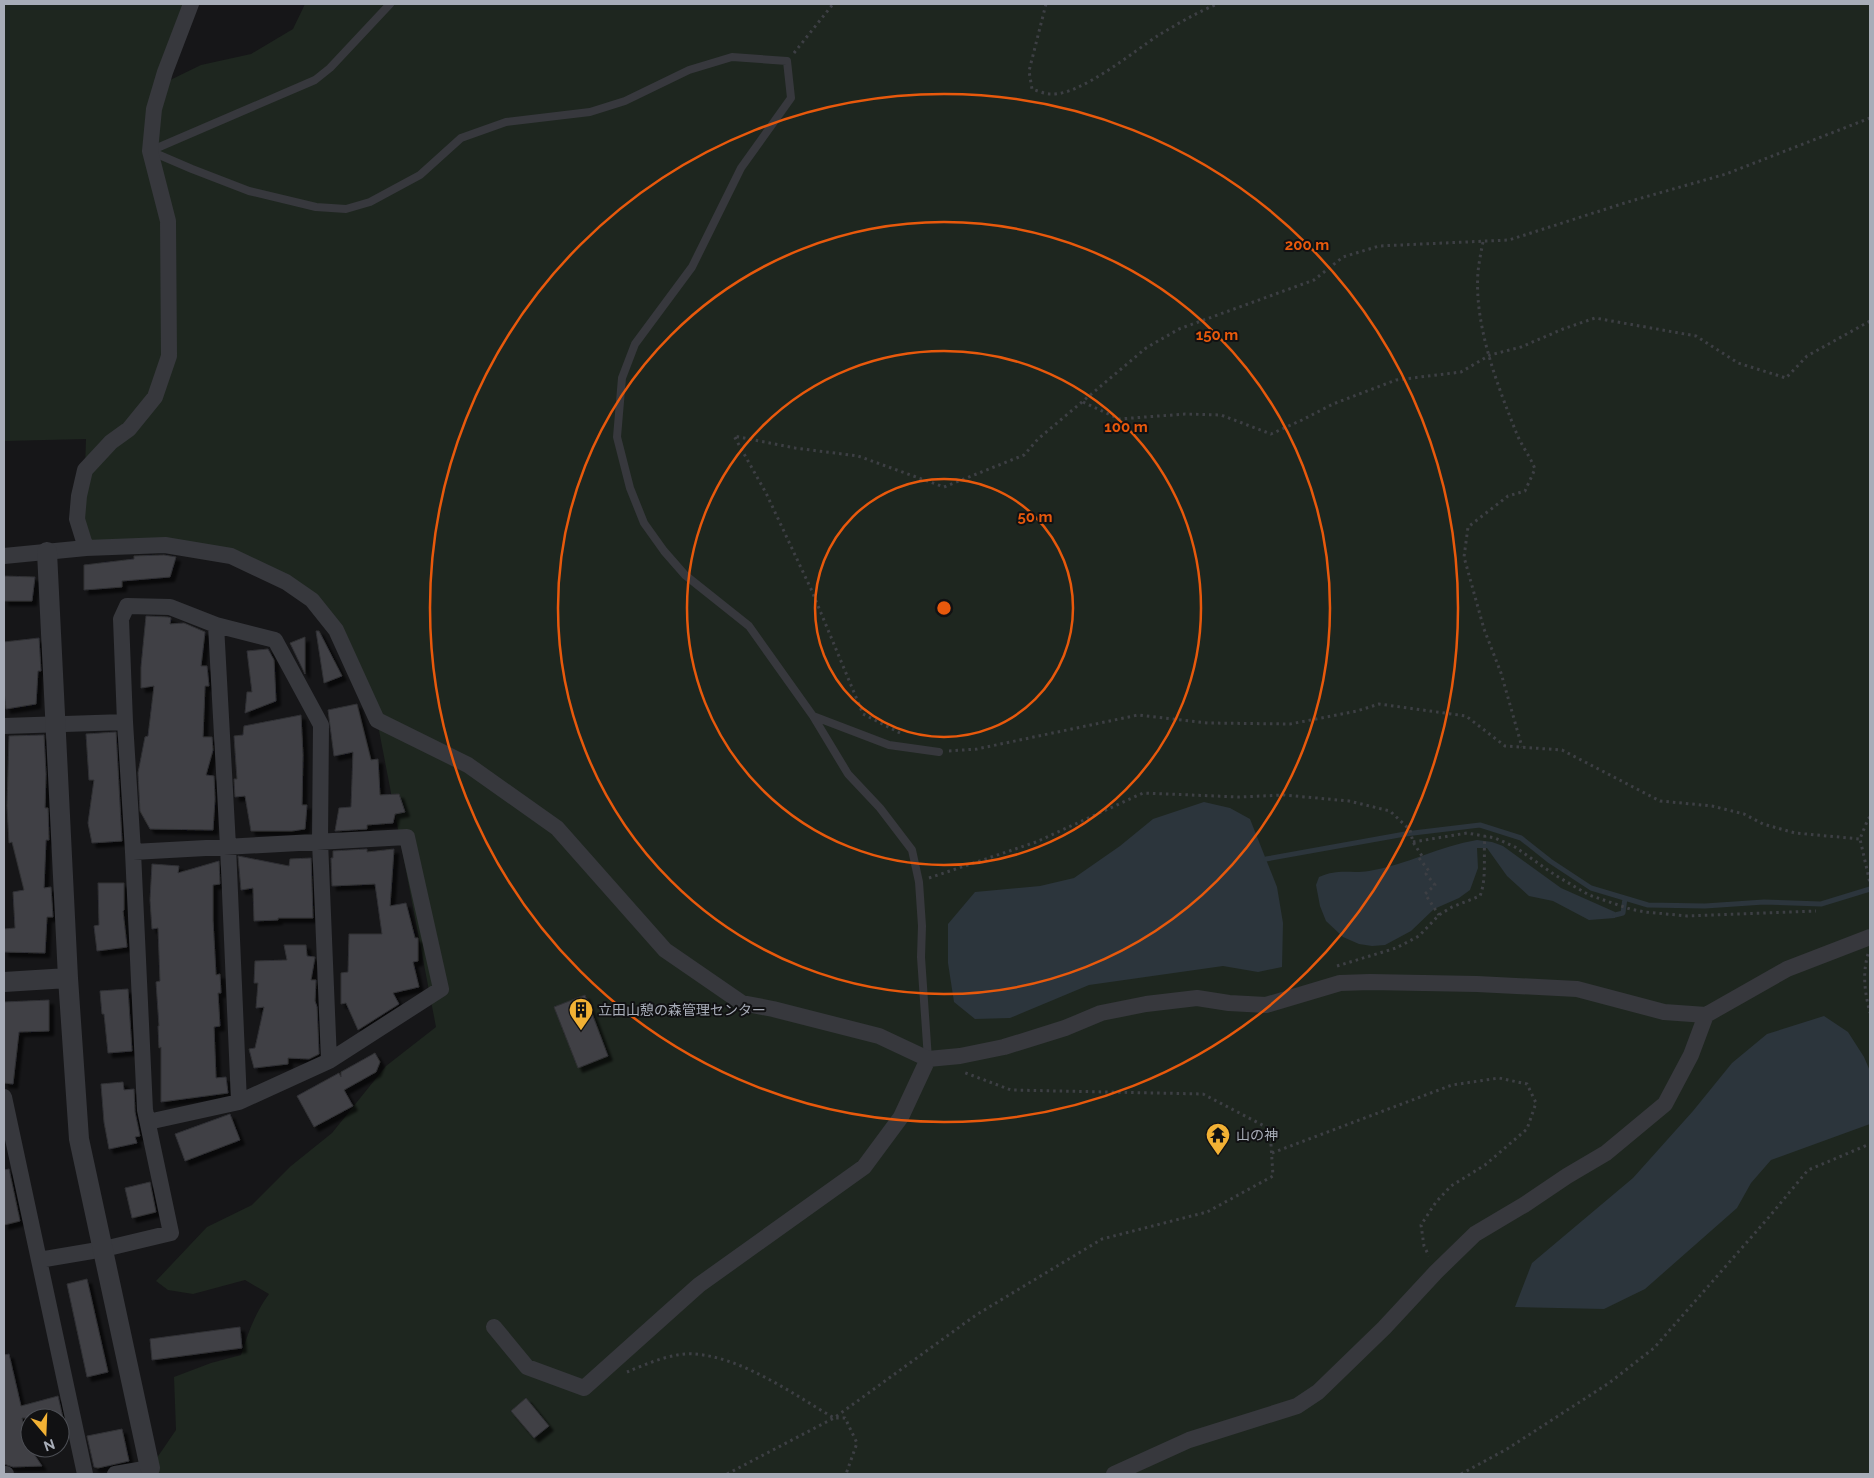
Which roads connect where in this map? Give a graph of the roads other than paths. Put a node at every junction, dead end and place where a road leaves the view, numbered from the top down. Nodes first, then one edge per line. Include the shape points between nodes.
1 (190, 4) edge
2 (390, 4) edge
3 (150, 151) junction
4 (86, 548) junction
5 (47, 552) junction
6 (4, 556) edge
7 (216, 625) junction
8 (813, 716) junction
9 (125, 722) junction
10 (55, 724) junction
11 (4, 726) edge
12 (940, 752) road end
13 (320, 841) junction
14 (228, 846) junction
15 (134, 852) junction
16 (1869, 944) edge
17 (68, 978) junction
18 (4, 982) edge
19 (1706, 1015) junction
20 (928, 1059) junction
21 (329, 1061) junction
22 (4, 1097) edge
23 (239, 1102) junction
24 (148, 1122) junction
25 (104, 1248) junction
26 (39, 1260) junction
27 (494, 1327) dead end
28 (150, 1468) joint
29 (85, 1474) edge
30 (116, 1474) edge
31 (1114, 1474) edge

1 - 3 street via 154,109
2 - 3 lane via 315,80
3 - 4 street via 168,221 169,356 155,396 129,429 111,442 85,470 77,519
3 - 8 lane via 249,191 316,207 346,209 370,202 420,175 461,138 506,122 590,112 625,101 688,70 732,56 787,61 791,98 741,168 692,266 635,344 622,378 618,437 630,488 644,523 664,552 685,575 749,626
4 - 5 street
4 - 20 street via 165,545 209,552 231,556 286,582 312,600 336,630 377,720 468,765 557,828 665,950 742,1003 879,1036
5 - 6 street
5 - 10 street
7 - 9 street via 170,607 127,606 120,620
7 - 13 street via 275,640 321,725
7 - 14 street
8 - 12 lane via 889,745
8 - 20 lane via 848,774 880,808 912,850 919,882
9 - 10 street
9 - 15 street
10 - 11 street
10 - 17 street
13 - 14 street
13 - 21 street
13 - 21 street via 407,837 441,989
14 - 15 street
14 - 23 street
15 - 24 street
16 - 19 street via 1787,969
17 - 18 street
17 - 25 street via 79,1138
19 - 20 street via 1664,1012 1577,989 1488,984 1340,983 1266,1004 1197,998 1146,1004 1101,1013 1004,1047
19 - 31 street via 1691,1055 1665,1104 1606,1153 1475,1234 1318,1392 1297,1406 1189,1440
20 - 27 street via 901,1117 864,1167 699,1285 584,1388 527,1367
21 - 23 street
22 - 26 street
23 - 24 street
24 - 25 street via 171,1232
25 - 26 street
25 - 28 street
26 - 29 street
28 - 30 street

